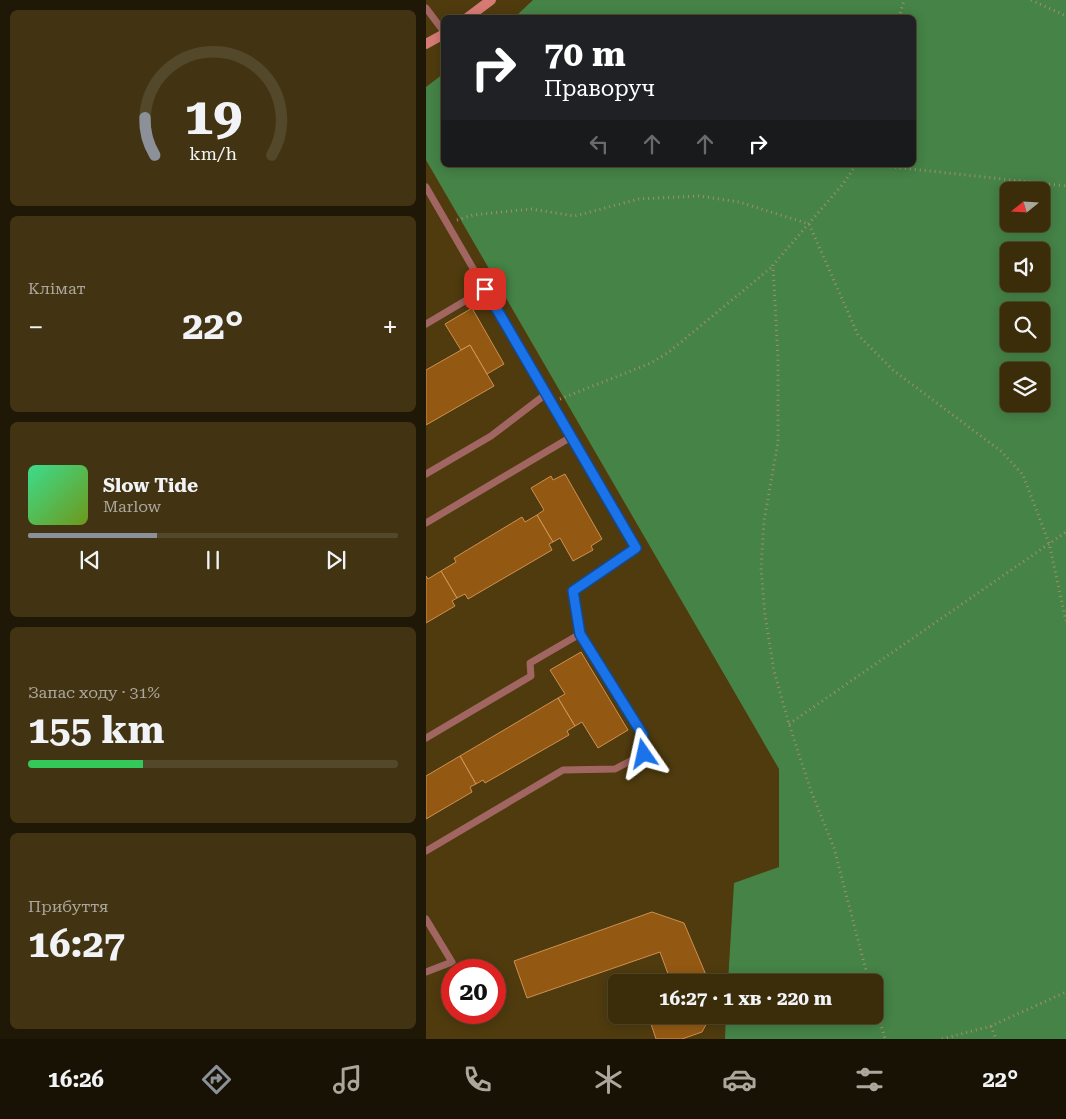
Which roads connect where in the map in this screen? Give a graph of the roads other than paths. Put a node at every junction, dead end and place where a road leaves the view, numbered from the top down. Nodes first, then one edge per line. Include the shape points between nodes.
1 (490, 0) edge
2 (426, 8) edge
3 (471, 15) edge
4 (441, 29) edge
5 (441, 35) edge
6 (426, 44) edge
7 (426, 187) edge
8 (485, 289) junction
9 (426, 324) edge
10 (546, 394) junction
11 (571, 437) junction
12 (426, 474) edge
13 (426, 523) edge
14 (580, 634) junction
15 (426, 738) edge
16 (426, 851) edge
17 (426, 919) edge
18 (426, 972) edge

1 - 3 main road
2 - 4 lane
5 - 6 main road
7 - 8 lane
8 - 9 lane
8 - 10 lane
10 - 11 lane
10 - 12 lane via 491,436
11 - 13 lane
11 - 14 lane via 636,548 573,591
14 - 15 lane via 530,663 531,676
14 - 16 lane via 643,735 644,754 615,769 563,770
17 - 18 lane via 452,962

